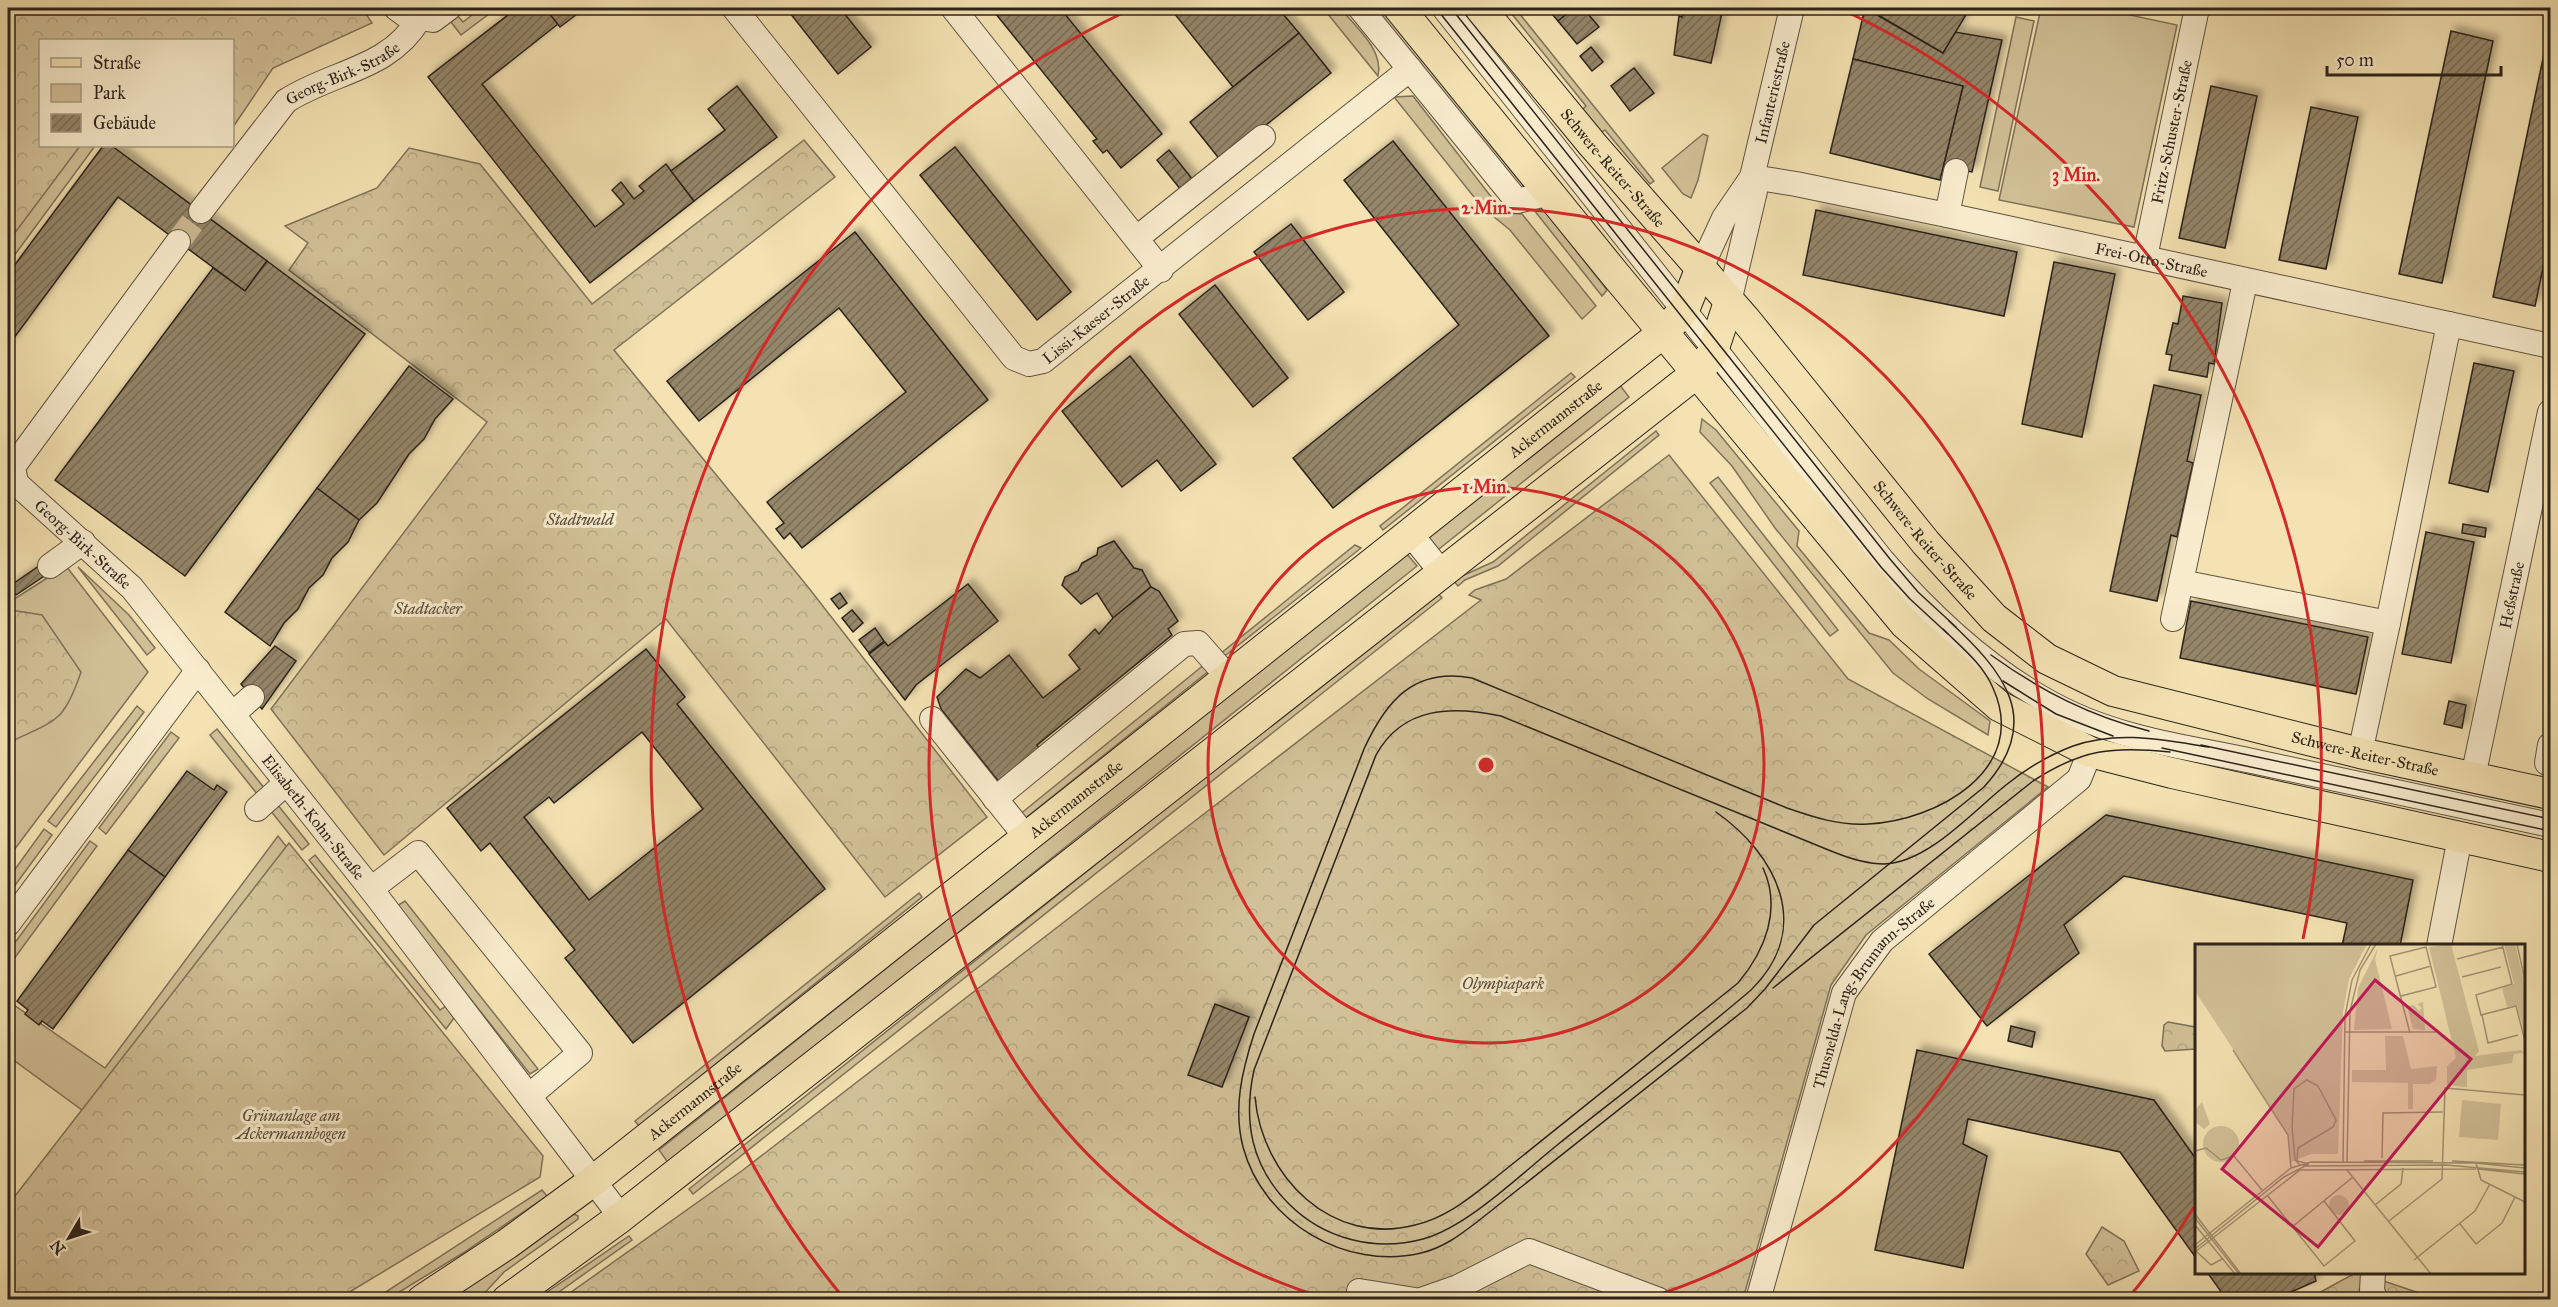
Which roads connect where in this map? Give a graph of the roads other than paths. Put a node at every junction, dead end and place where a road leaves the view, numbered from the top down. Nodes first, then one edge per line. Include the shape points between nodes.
1 (396, 8) edge
2 (449, 8) edge
3 (734, 8) edge
4 (953, 8) edge
5 (1360, 8) edge
6 (1399, 8) edge
7 (1444, 8) edge
8 (1480, 8) edge
9 (1792, 8) edge
10 (2197, 8) edge
11 (419, 19) junction
12 (1410, 69) junction
13 (1263, 137) dead end
14 (1956, 171) dead end
15 (1752, 177) junction
16 (1550, 193) junction
17 (201, 211) tunnel mouth
18 (1947, 215) junction
19 (1137, 238) junction
20 (178, 242) tunnel mouth
21 (2145, 257) junction
22 (1161, 270) junction
23 (1700, 270) junction
24 (2245, 282) junction
25 (1729, 302) junction
26 (1684, 310) junction
27 (2449, 324) junction
28 (1664, 332) junction
29 (2550, 346) edge
30 (1714, 348) junction
31 (1698, 372) junction
32 (2550, 412) edge
33 (1409, 532) junction
34 (83, 542) junction
35 (50, 566) dead end
36 (1442, 573) junction
37 (2181, 582) junction
38 (2173, 619) dead end
39 (2388, 623) junction
40 (198, 670) junction
41 (1227, 676) junction
42 (252, 697) dead end
43 (233, 714) junction
44 (932, 719) dead end
45 (2090, 752) junction
46 (2360, 753) junction
47 (2473, 777) junction
48 (286, 783) junction
49 (2550, 794) edge
50 (995, 798) junction
51 (257, 809) dead end
52 (2550, 825) edge
53 (1026, 837) junction
54 (2460, 837) junction
55 (2550, 856) edge
56 (371, 889) junction
57 (8, 924) edge
58 (2439, 944) edge
59 (529, 1096) junction
60 (593, 1181) junction
61 (621, 1217) junction
62 (1359, 1291) dead end
63 (422, 1299) edge
64 (507, 1299) edge
65 (1415, 1299) edge
66 (1421, 1299) edge
67 (1659, 1299) edge
68 (1758, 1299) edge

1 - 11 street
2 - 11 street via 433,20
3 - 22 street, Lissi-Kaeser-Straße via 1014,358 1029,364 1043,361
4 - 19 street
5 - 12 street
6 - 16 main road
7 - 26 street
8 - 23 main road, Schwere-Reiter-Straße
9 - 15 street, Infanteriestraße
10 - 21 street, Fritz-Schuster-Straße
11 - 17 street, Georg-Birk-Straße via 393,50 286,101
12 - 16 street via 1517,201
12 - 22 street, Lissi-Kaeser-Straße
13 - 19 street
14 - 18 street
15 - 18 street, Frei-Otto-Straße
15 - 23 street, Infanteriestraße via 1724,218
15 - 25 street, Infanteriestraße via 1755,191
16 - 28 main road
18 - 21 street, Frei-Otto-Straße
19 - 22 street
20 - 34 street, Georg-Birk-Straße via 13,466 16,483
21 - 24 street, Frei-Otto-Straße
23 - 25 main road, Schwere-Reiter-Straße
23 - 26 main road, Ackermannstraße
24 - 27 street, Frei-Otto-Straße
24 - 37 street
25 - 30 main road
25 - 46 main road, Schwere-Reiter-Straße via 1926,543 1994,618 2047,659 2113,691
26 - 28 main road, Ackermannstraße
26 - 30 street
27 - 29 street, Frei-Otto-Straße
27 - 39 street
28 - 31 main road
28 - 33 main road, Ackermannstraße
30 - 31 main road
30 - 52 street via 1915,597 1984,657 2061,708 2141,737
31 - 36 main road
31 - 45 main road via 1905,624 1999,706
32 - 47 street, Heßstraße
33 - 36 street
33 - 41 main road, Ackermannstraße
34 - 35 street
34 - 40 street, Georg-Birk-Straße via 132,588
36 - 61 main road
37 - 38 street
37 - 39 street
39 - 46 street
40 - 43 street, Elisabeth-Kohn-Straße
40 - 57 street
41 - 50 street via 1198,643 1184,644
41 - 53 main road, Ackermannstraße
42 - 43 street
43 - 48 street, Elisabeth-Kohn-Straße
44 - 50 street
45 - 54 main road
45 - 68 street, Thusnelda-Lang-Brumann-Straße via 2079,779 1882,941 1844,993
46 - 47 main road, Schwere-Reiter-Straße
47 - 49 main road, Schwere-Reiter-Straße
48 - 51 street
48 - 56 street, Elisabeth-Kohn-Straße
50 - 53 street
53 - 60 main road, Ackermannstraße
54 - 55 main road
54 - 58 street
56 - 59 street, Elisabeth-Kohn-Straße
56 - 59 street via 417,852 580,1053
59 - 60 street, Elisabeth-Kohn-Straße
60 - 61 street, Elisabeth-Kohn-Straße
60 - 63 main road, Ackermannstraße via 507,1244
61 - 64 main road
62 - 65 street
66 - 67 street via 1458,1287 1529,1251

